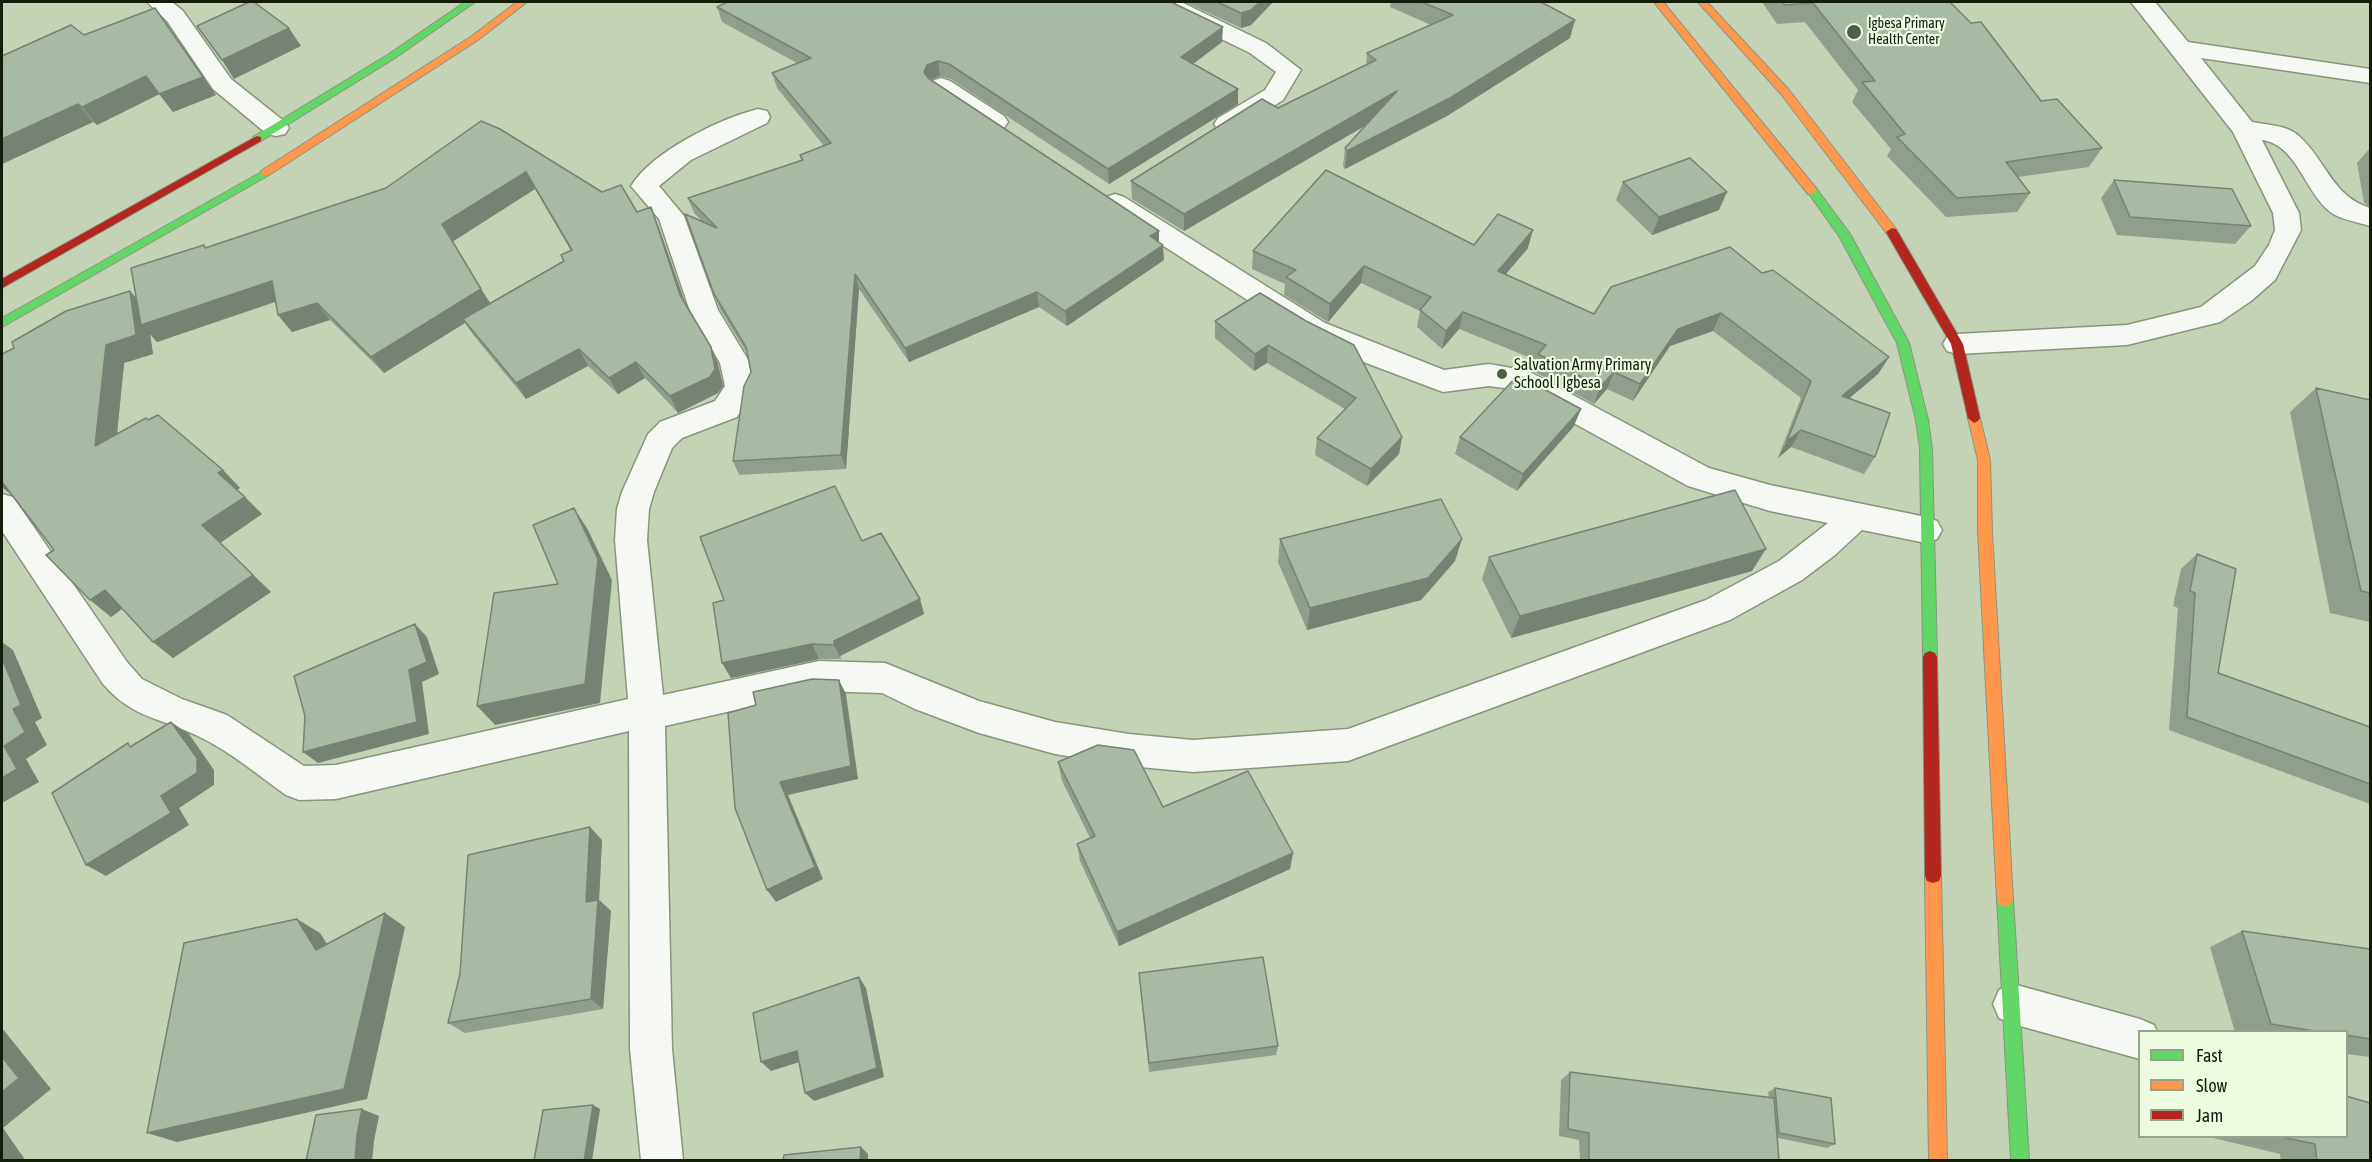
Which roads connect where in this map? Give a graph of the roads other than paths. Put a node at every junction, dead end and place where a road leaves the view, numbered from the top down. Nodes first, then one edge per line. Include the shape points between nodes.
1 (163, 2) edge
2 (470, 2) edge
3 (522, 2) edge
4 (1164, 2) edge
5 (1658, 2) edge
6 (1702, 2) edge
7 (2143, 2) edge
8 (2178, 48) junction
9 (2370, 76) edge
10 (941, 86) edge
11 (758, 117) dead end
12 (276, 128) junction
13 (2244, 129) junction
14 (1010, 133) edge
15 (1206, 138) edge
16 (1113, 193) dead end
17 (2370, 217) edge
18 (2, 284) edge
19 (2, 323) edge
20 (1957, 344) junction
21 (2, 506) edge
22 (1854, 517) junction
23 (1926, 530) junction
24 (647, 711) junction
25 (2013, 1004) junction
26 (2138, 1039) edge
27 (662, 1161) edge
28 (1938, 1161) edge
29 (2020, 1161) edge

1 - 12 street via 222,84
2 - 12 street via 427,34
3 - 19 street via 475,38 241,188
4 - 15 street via 1258,48 1289,70 1274,94
5 - 23 street via 1789,160 1844,234 1904,343 1926,449
6 - 20 street via 1785,92 1886,223
7 - 8 street
8 - 9 street
8 - 13 street
10 - 14 street
11 - 24 street via 688,151 644,186 671,216 704,311 735,363 740,387 726,409 671,430 659,442 633,509 631,540
12 - 18 street
13 - 17 street via 2277,134 2291,142 2335,201 2345,209
13 - 20 street via 2286,213 2288,230 2265,273 2241,294 2210,315 2127,335
16 - 22 street via 1315,330 1347,345 1443,381 1489,375 1518,379 1699,477
20 - 25 street via 1984,460
21 - 24 street via 130,690 171,711 214,726 299,783 336,782
22 - 23 street
22 - 24 street via 1803,564 1718,610 1348,745 1192,756 1129,750 1056,738 979,717 885,678 819,676 681,708
23 - 28 street
24 - 27 street via 651,1049
25 - 26 street
25 - 29 street

